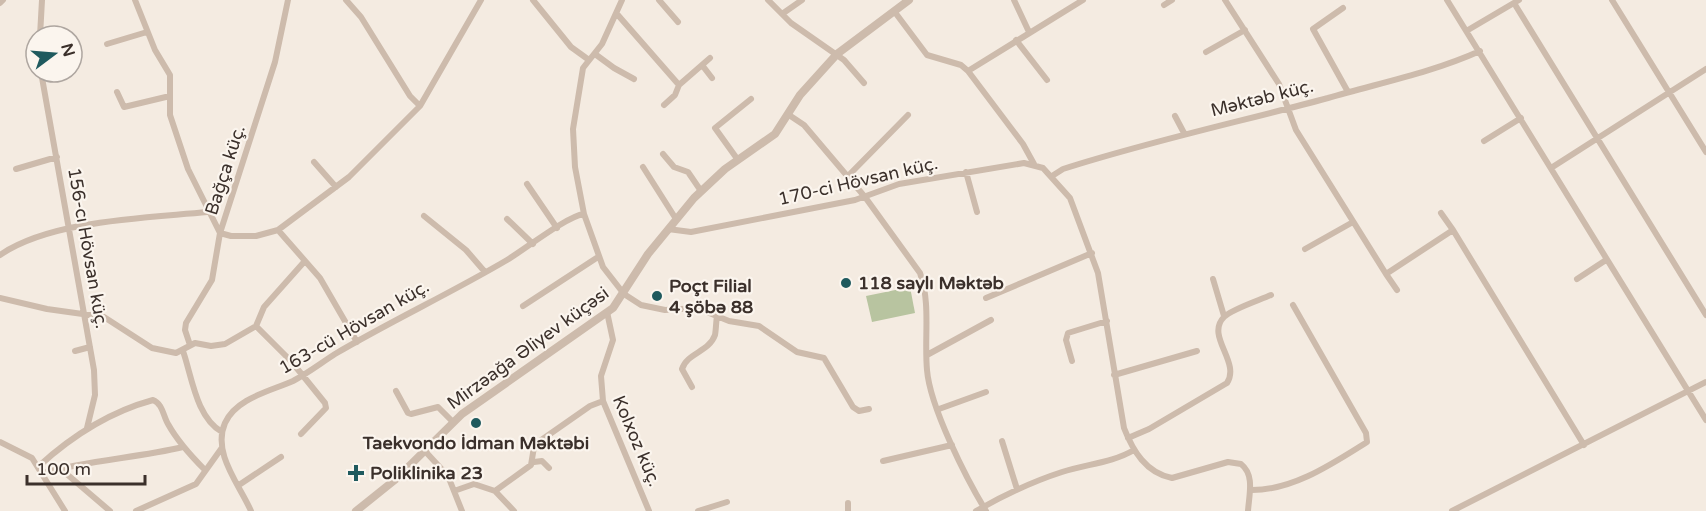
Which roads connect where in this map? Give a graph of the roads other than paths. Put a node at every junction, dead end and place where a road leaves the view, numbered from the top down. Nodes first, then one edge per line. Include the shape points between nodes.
1 (42, 0) edge
2 (135, 0) edge
3 (288, 0) edge
4 (346, 0) edge
5 (482, 0) edge
6 (533, 0) edge
7 (622, 0) edge
8 (659, 0) edge
9 (768, 0) edge
10 (802, 0) edge
11 (909, 0) edge
12 (1014, 0) edge
13 (1083, 0) edge
14 (1172, 0) edge
15 (1225, 0) edge
16 (1448, 0) edge
17 (1516, 1) edge
18 (1616, 1) edge
19 (1164, 5) dead end
20 (1343, 8) dead end
21 (894, 11) junction
22 (617, 14) junction
23 (782, 14) junction
24 (678, 22) dead end
25 (41, 24) edge
26 (1245, 30) junction
27 (1468, 30) junction
28 (147, 32) junction
29 (1029, 32) junction
30 (1016, 40) junction
31 (107, 44) dead end
32 (1480, 51) junction
33 (1206, 52) dead end
34 (595, 54) junction
35 (837, 54) junction
36 (710, 58) dead end
37 (589, 60) junction
38 (702, 65) junction
39 (1706, 69) edge
40 (968, 71) junction
41 (712, 78) dead end
42 (634, 79) dead end
43 (1047, 80) dead end
44 (864, 83) dead end
45 (43, 84) edge
46 (679, 85) junction
47 (1670, 91) junction
48 (117, 92) dead end
49 (1348, 92) junction
50 (170, 96) junction
51 (751, 99) dead end
52 (664, 105) dead end
53 (420, 106) junction
54 (1289, 109) junction
55 (789, 115) junction
56 (908, 115) dead end
57 (1175, 116) dead end
58 (1521, 118) junction
59 (1184, 133) junction
60 (1597, 138) junction
61 (1484, 141) dead end
62 (1706, 152) edge
63 (663, 154) dead end
64 (57, 157) junction
65 (738, 160) junction
66 (314, 162) dead end
67 (1034, 164) junction
68 (643, 167) dead end
69 (1551, 168) junction
70 (16, 169) dead end
71 (966, 172) junction
72 (1052, 176) junction
73 (847, 177) junction
74 (527, 184) dead end
75 (336, 187) junction
76 (701, 191) junction
77 (865, 197) junction
78 (207, 212) junction
79 (977, 212) dead end
80 (1442, 213) dead end
81 (584, 214) junction
82 (424, 216) dead end
83 (507, 219) dead end
84 (675, 219) junction
85 (1353, 222) junction
86 (557, 228) junction
87 (70, 229) junction
88 (668, 229) junction
89 (278, 230) junction
90 (1453, 230) junction
91 (220, 233) junction
92 (533, 244) junction
93 (1305, 249) dead end
94 (1092, 253) junction
95 (0, 255) edge
96 (598, 257) junction
97 (1606, 260) junction
98 (304, 262) junction
99 (485, 272) junction
100 (1386, 274) junction
101 (1213, 279) dead end
102 (1576, 279) dead end
103 (1397, 290) dead end
104 (624, 294) junction
105 (1271, 295) dead end
106 (0, 298) edge
107 (986, 298) dead end
108 (1293, 305) dead end
109 (523, 306) dead end
110 (607, 312) junction
111 (82, 313) junction
112 (1706, 315) edge
113 (717, 316) junction
114 (1224, 316) junction
115 (991, 320) dead end
116 (1107, 321) junction
117 (256, 326) junction
118 (357, 342) junction
119 (190, 345) junction
120 (90, 347) junction
121 (75, 351) dead end
122 (183, 351) junction
123 (1197, 351) dead end
124 (927, 355) junction
125 (1072, 361) dead end
126 (302, 375) junction
127 (1114, 375) junction
128 (1706, 382) edge
129 (692, 387) dead end
130 (396, 392) dead end
131 (986, 392) dead end
132 (1688, 392) junction
133 (603, 401) junction
134 (869, 409) dead end
135 (939, 409) junction
136 (1706, 420) edge
137 (452, 421) junction
138 (87, 428) junction
139 (222, 432) junction
140 (301, 434) dead end
141 (1128, 438) junction
142 (1002, 441) dead end
143 (0, 442) edge
144 (952, 445) junction
145 (1584, 445) junction
146 (183, 447) junction
147 (221, 449) junction
148 (424, 450) junction
149 (1134, 450) junction
150 (281, 457) dead end
151 (883, 461) dead end
152 (534, 462) junction
153 (39, 466) junction
154 (549, 468) dead end
155 (62, 470) junction
156 (205, 470) junction
157 (43, 473) junction
158 (239, 485) junction
159 (1017, 489) junction
160 (495, 490) junction
161 (1250, 490) junction
162 (454, 491) junction
163 (727, 502) dead end
164 (848, 502) dead end
165 (985, 509) edge
166 (65, 511) edge
167 (110, 511) edge
168 (136, 511) edge
169 (251, 511) edge
170 (356, 511) edge
171 (462, 511) edge
172 (514, 511) edge
173 (649, 511) edge
174 (698, 511) edge
175 (848, 511) edge
176 (976, 511) edge
177 (1248, 511) edge
178 (1452, 511) edge

1 - 25 street
2 - 28 street
3 - 91 street, Bağça küç. via 275,62
4 - 53 street
5 - 53 street
6 - 37 street via 571,47
7 - 22 street
8 - 24 street
9 - 23 street
10 - 23 street
11 - 21 street, Mirzəağa Əliyev küçəsi
12 - 29 street
13 - 29 street
14 - 19 street
15 - 26 street
16 - 27 street
17 - 27 street
17 - 60 street
18 - 47 street
20 - 49 street via 1313,29
21 - 35 street, Mirzəağa Əliyev küçəsi
21 - 40 street via 927,56 961,65
22 - 34 street
22 - 46 street
23 - 35 street
26 - 33 street
26 - 54 street via 1280,84
27 - 32 street
28 - 31 street
28 - 50 street via 167,68
29 - 30 street
30 - 40 street
30 - 43 street
32 - 49 street, Məktəb küç. via 1436,68
32 - 58 street
34 - 37 street
34 - 42 street
35 - 44 street
35 - 55 street, Mirzəağa Əliyev küçəsi via 800,95
36 - 38 street
37 - 81 street via 581,78 573,129
38 - 41 street
38 - 46 street
39 - 47 street
40 - 67 street
45 - 64 street, 156-cı Hövsan küç.
46 - 52 street
47 - 60 street
47 - 62 street
48 - 50 street via 124,107
49 - 54 street, Məktəb küç.
50 - 78 street via 174,130
51 - 65 street via 715,128
53 - 75 street
54 - 59 street, Məktəb küç.
54 - 85 street via 1296,130
55 - 65 street, Mirzəağa Əliyev küçəsi via 776,134
55 - 73 street via 804,125
56 - 73 street
57 - 59 street
58 - 61 street
58 - 69 street
59 - 72 street, Məktəb küç. via 1082,163
60 - 69 street
60 - 112 street
63 - 76 street via 674,167 688,172
64 - 70 street
64 - 87 street, 156-cı Hövsan küç.
65 - 76 street, Mirzəağa Əliyev küçəsi
66 - 75 street
67 - 71 street, 170-ci Hövsan küç.
67 - 72 street
68 - 84 street
69 - 97 street
71 - 77 street, 170-ci Hövsan küç. via 888,187
71 - 79 street
72 - 94 street via 1070,198
73 - 77 street
74 - 86 street
75 - 89 street
76 - 84 street, Mirzəağa Əliyev küçəsi
77 - 88 street, 170-ci Hövsan küç. via 691,232
77 - 124 street via 920,273 926,302
78 - 87 street via 150,216
78 - 91 street
80 - 90 street
81 - 86 street, 163-cü Hövsan küç.
81 - 96 street
82 - 99 street via 466,250
83 - 92 street
84 - 88 street, Mirzəağa Əliyev küçəsi
85 - 93 street
85 - 100 street
86 - 92 street, 163-cü Hövsan küç.
87 - 95 street via 34,238
87 - 111 street, 156-cı Hövsan küç.
88 - 104 street, Mirzəağa Əliyev küçəsi
89 - 91 street via 255,236
89 - 98 street
90 - 100 street
90 - 145 street
91 - 119 street, Bağça küç. via 212,280 186,322
92 - 99 street, 163-cü Hövsan küç.
94 - 107 street
94 - 116 street
96 - 104 street
96 - 109 street
97 - 102 street
97 - 132 street
98 - 117 street via 264,307
98 - 118 street via 320,278
99 - 118 street, 163-cü Hövsan küç.
100 - 103 street
101 - 114 street
104 - 110 street, Mirzəağa Əliyev küçəsi
104 - 113 street via 641,305 666,310 697,308
105 - 114 street
106 - 111 street
108 - 161 street via 1366,433 1367,442 1299,480 1273,489
110 - 133 street, Kolxoz küç. via 613,340 602,376
110 - 137 street, Mirzəağa Əliyev küçəsi
111 - 120 street, 156-cı Hövsan küç.
111 - 122 street via 104,317 152,348 170,354
113 - 129 street via 714,337 684,362 682,369
113 - 134 street via 759,326 797,352 824,358 853,408
114 - 141 street via 1218,329 1231,373 1227,383
115 - 124 street
116 - 125 street via 1068,333
116 - 127 street
117 - 119 street via 219,346
117 - 126 street
118 - 126 street, 163-cü Hövsan küç.
119 - 122 street
120 - 121 street
120 - 138 street, 156-cı Hövsan küç. via 95,395
122 - 139 street via 203,411 208,421
123 - 127 street
124 - 135 street via 927,372
126 - 139 street, 163-cü Hövsan küç. via 248,401 234,411
126 - 140 street via 326,408
127 - 141 street
128 - 132 street
130 - 137 street via 408,413 438,407
131 - 135 street
132 - 136 street
132 - 145 street
133 - 152 street via 537,443
133 - 173 street, Kolxoz küç.
135 - 144 street
137 - 148 street, Mirzəağa Əliyev küçəsi
138 - 146 street via 153,400 160,404
138 - 153 street
139 - 147 street
141 - 149 street
142 - 159 street
143 - 153 street via 22,452
144 - 151 street
144 - 165 street
145 - 178 street
146 - 155 street
146 - 156 street
147 - 156 street
147 - 158 street
148 - 162 street via 448,476
148 - 170 street, Mirzəağa Əliyev küçəsi
149 - 159 street
149 - 161 street via 1149,468 1172,478 1237,462 1249,472
150 - 158 street
152 - 154 street via 542,461
152 - 160 street
153 - 157 street
155 - 157 street
155 - 167 street
156 - 168 street via 196,484
157 - 166 street
158 - 169 street
159 - 165 street
160 - 162 street via 474,484
160 - 172 street
161 - 177 street
162 - 171 street
163 - 174 street
164 - 175 street
165 - 176 street

